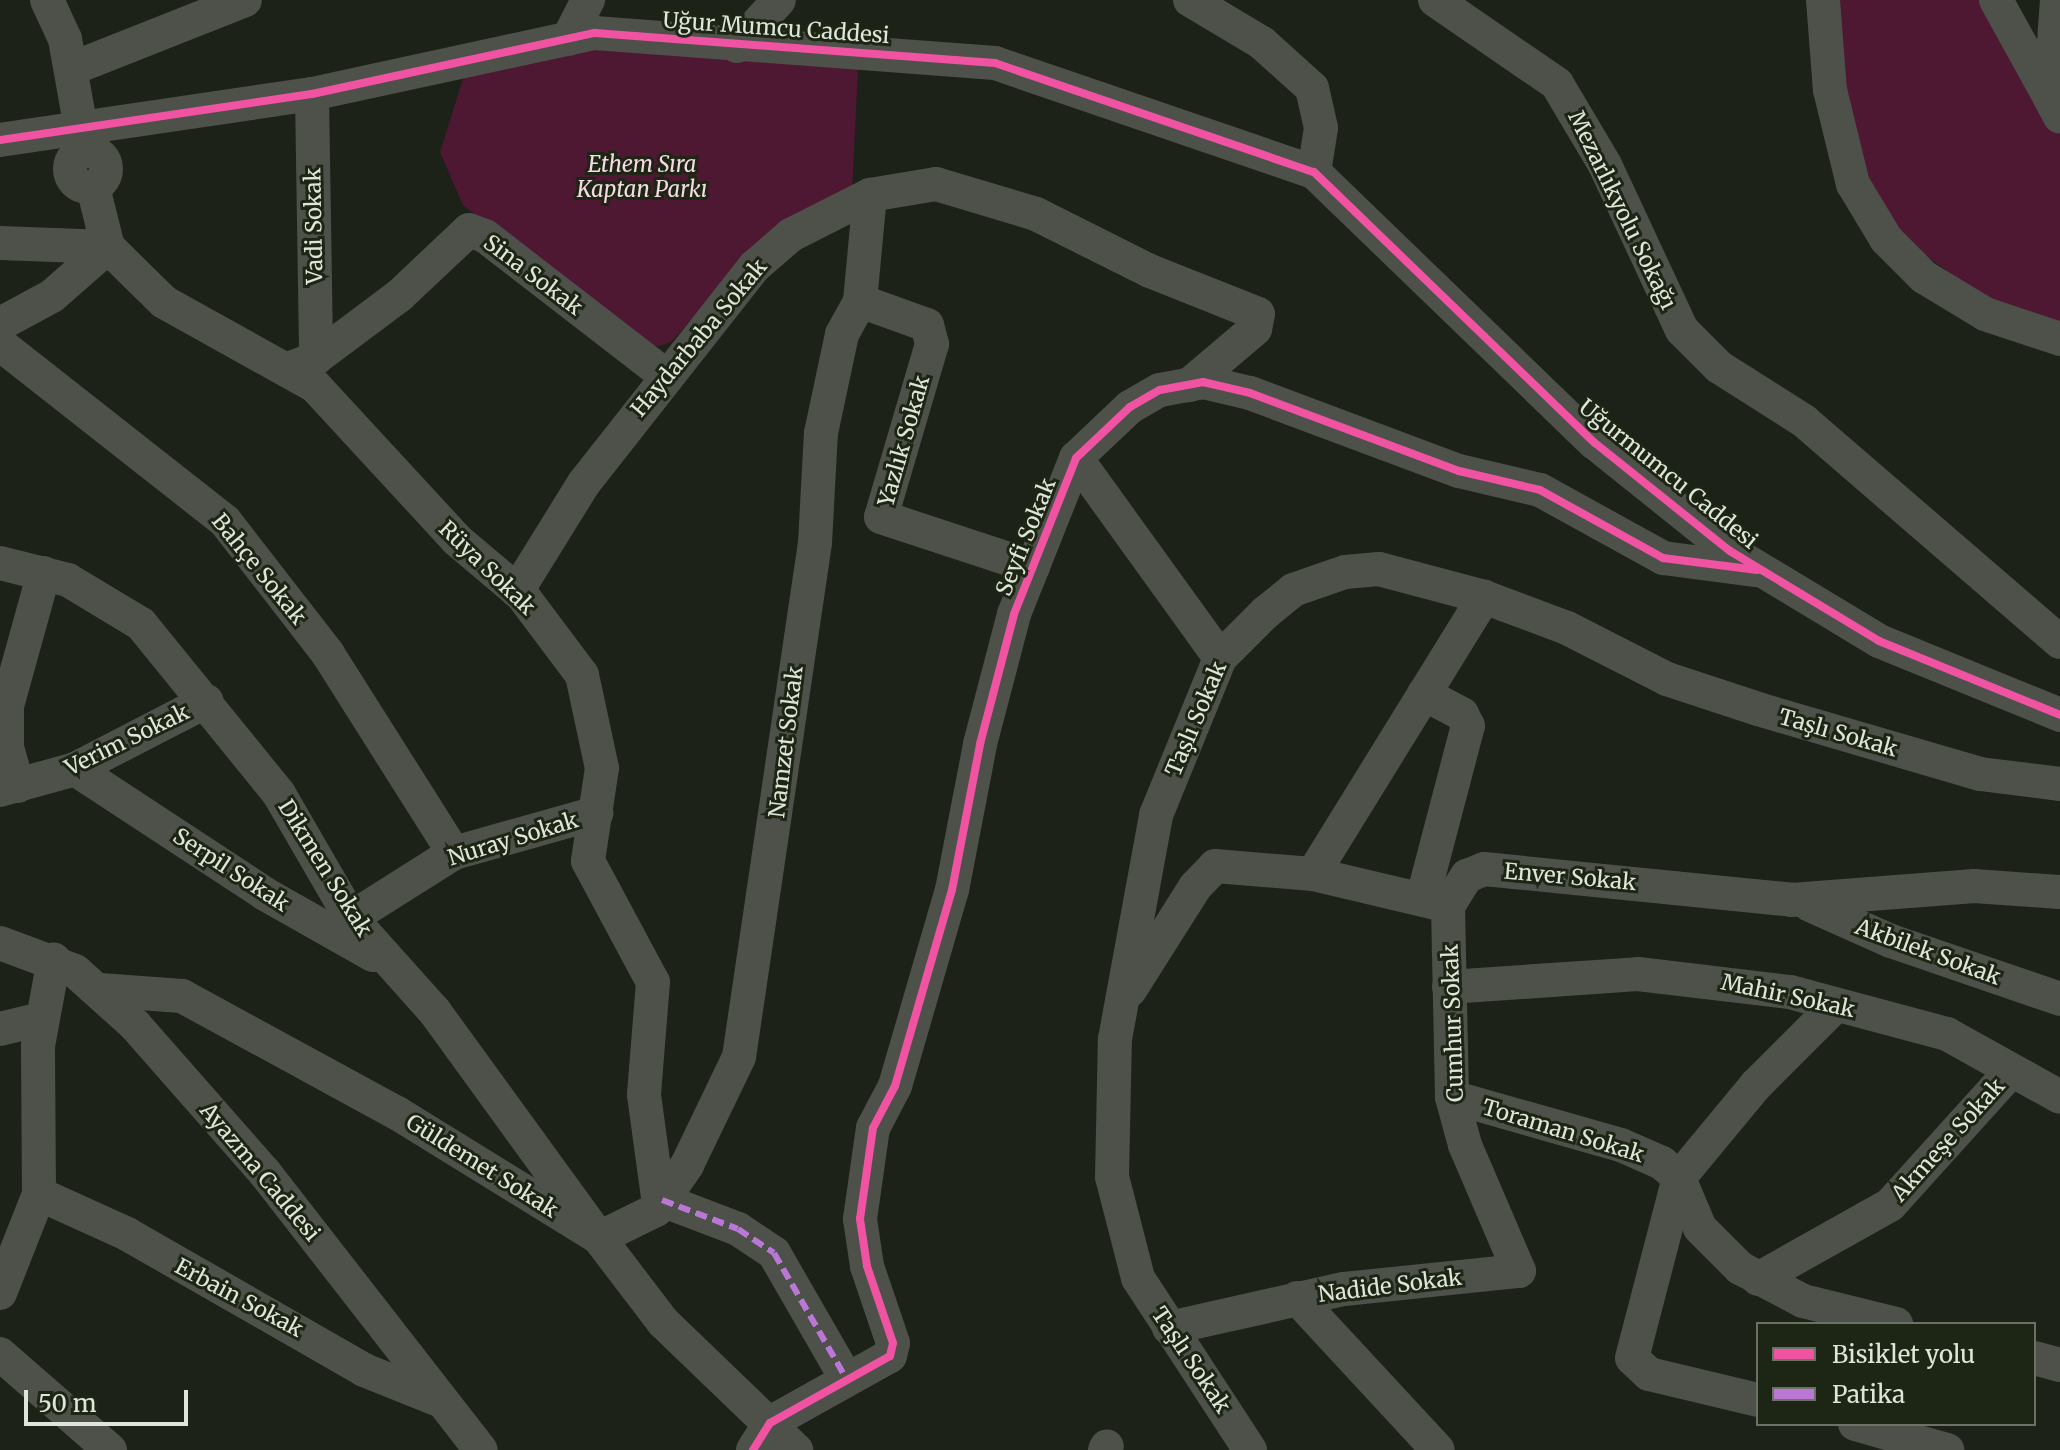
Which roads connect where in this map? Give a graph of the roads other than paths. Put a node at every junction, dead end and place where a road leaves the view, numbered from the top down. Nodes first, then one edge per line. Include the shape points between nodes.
1 (47, 0) edge
2 (245, 0) edge
3 (588, 0) edge
4 (779, 0) edge
5 (1190, 0) edge
6 (1435, 0) edge
7 (1823, 0) edge
8 (1996, 0) edge
9 (2057, 0) edge
10 (568, 39) junction
11 (737, 46) junction
12 (71, 69) junction
13 (312, 94) junction
14 (2055, 108) edge
15 (0, 140) edge
16 (83, 141) junction
17 (1314, 172) junction
18 (870, 195) junction
19 (0, 243) edge
20 (108, 247) junction
21 (860, 301) junction
22 (0, 324) edge
23 (2060, 339) edge
24 (0, 344) edge
25 (302, 363) junction
26 (665, 375) junction
27 (1189, 385) junction
28 (1076, 458) junction
29 (0, 563) edge
30 (1033, 567) junction
31 (1761, 570) junction
32 (44, 573) junction
33 (517, 591) junction
34 (1484, 597) junction
35 (2060, 642) edge
36 (1220, 658) junction
37 (1424, 694) junction
38 (207, 701) junction
39 (2060, 715) edge
40 (75, 769) junction
41 (2060, 784) edge
42 (9, 788) edge
43 (596, 813) junction
44 (454, 853) junction
45 (1313, 874) junction
46 (2060, 892) edge
47 (1799, 900) junction
48 (1436, 901) junction
49 (351, 918) junction
50 (0, 943) edge
51 (54, 959) junction
52 (391, 965) junction
53 (1449, 987) junction
54 (100, 990) junction
55 (2060, 999) edge
56 (1123, 1001) junction
57 (1834, 1007) junction
58 (41, 1019) junction
59 (0, 1029) edge
60 (2011, 1071) junction
61 (1452, 1097) junction
62 (2060, 1097) edge
63 (1679, 1178) junction
64 (39, 1194) junction
65 (661, 1202) junction
66 (599, 1238) junction
67 (1519, 1271) joint
68 (1758, 1279) junction
69 (0, 1293) edge
70 (1297, 1298) junction
71 (1888, 1322) edge
72 (1169, 1328) junction
73 (0, 1354) edge
74 (2036, 1359) edge
75 (2060, 1365) edge
76 (847, 1380) junction
77 (1756, 1400) edge
78 (439, 1401) junction
79 (1862, 1426) edge
80 (761, 1437) edge
81 (110, 1450) edge
82 (481, 1450) edge
83 (796, 1450) edge
84 (1250, 1450) edge
85 (1438, 1450) edge
86 (1947, 1450) edge

1 - 12 street
2 - 12 street
3 - 10 street
4 - 11 street
5 - 17 street via 1262,43 1312,88 1321,128
6 - 35 street, Mezarlıkyolu Sokağı via 1557,84 1605,165 1682,330 1719,367 1804,421
7 - 23 street via 1830,90 1853,184 1886,239 1924,277 1985,314
8 - 14 street
9 - 14 street
10 - 11 street, Uğur Mumcu Caddesi via 595,33
10 - 13 street, Uğur Mumcu Caddesi
11 - 17 street, Uğur Mumcu Caddesi via 995,63
12 - 16 street
13 - 16 street, Uğur Mumcu Caddesi
13 - 25 street, Vadi Sokak
15 - 16 street, Uğur Mumcu Caddesi
16 - 20 street via 70,173 76,183 93,187
17 - 31 street, Uğurmumcu Caddesi via 1595,443
18 - 21 street, Namzet Sokak
18 - 26 street, Haydarbaba Sokak via 791,235 763,259
18 - 27 street, Haydarbaba Sokak via 936,184 1036,214 1150,271 1258,314 1255,329
19 - 20 street
20 - 22 street via 52,296
20 - 25 street, Rüya Sokak via 164,302
21 - 30 street, Yazlık Sokak via 927,325 932,344 881,517
21 - 65 street, Namzet Sokak via 842,334 821,433 815,543 739,1057
24 - 44 street, Bahçe Sokak via 225,521 328,654
25 - 26 street, Sina Sokak via 399,296 469,230 485,236
25 - 33 street, Rüya Sokak via 315,386 457,540
26 - 33 street, Haydarbaba Sokak via 584,483
27 - 28 street, Seyfi Sokak via 1160,390 1130,407
27 - 31 street, Seyfi Sokak via 1250,393 1459,471 1540,490 1663,558
28 - 30 street, Seyfi Sokak
28 - 36 street
29 - 32 street, Dikmen Sokak
30 - 76 street, Seyfi Sokak via 980,744 952,890 895,1086 873,1128 860,1219 867,1266 893,1343 890,1356
31 - 39 street, Uğurmumcu Caddesi via 1879,641
32 - 38 street, Dikmen Sokak via 81,587 141,624
32 - 42 street via 7,706
33 - 43 street, Rüya Sokak via 582,675 602,768
34 - 36 street, Taşlı Sokak via 1379,569 1345,572 1293,590
34 - 37 street
34 - 41 street, Taşlı Sokak via 1567,628 1667,679 1758,709 1980,774
36 - 56 street, Taşlı Sokak via 1156,815
37 - 45 street
37 - 48 street, Cumhur Sokak via 1462,714 1468,726
38 - 40 street, Verim Sokak
38 - 49 street, Dikmen Sokak via 279,794
40 - 42 street, Verim Sokak
40 - 52 street, Serpil Sokak via 265,894
43 - 44 street, Nuray Sokak
43 - 65 street, Rüya Sokak via 588,861 653,982 644,1095
44 - 49 street, Nuray Sokak
45 - 48 street
45 - 56 street via 1215,866 1195,887
46 - 47 street, Enver Sokak via 1974,886
47 - 48 street, Enver Sokak via 1484,869
47 - 55 street, Akbilek Sokak via 1891,941
48 - 53 street, Cumhur Sokak
49 - 52 street, Dikmen Sokak
50 - 51 street, Ayazma Caddesi
51 - 54 street, Ayazma Caddesi
51 - 58 street
52 - 66 street, Dikmen Sokak via 435,1012
53 - 57 street, Mahir Sokak via 1695,977 1790,992
53 - 61 street, Cumhur Sokak
54 - 66 street, Güldemet Sokak via 182,996 397,1113
54 - 78 street, Ayazma Caddesi via 265,1173
56 - 72 street, Taşlı Sokak via 1115,1039 1112,1177 1138,1278
57 - 60 street, Mahir Sokak via 1947,1034
57 - 63 street via 1756,1085
58 - 59 street
58 - 64 street
60 - 62 street, Mahir Sokak
60 - 68 street, Akmeşe Sokak via 1890,1205
61 - 63 street, Toraman Sokak via 1621,1145
61 - 67 street, Cumhur Sokak via 1465,1145
63 - 68 street via 1700,1228
63 - 77 street via 1632,1358 1649,1374
64 - 69 street
64 - 78 street, Erbain Sokak via 127,1234 364,1370
65 - 66 street, Namzet Sokak via 619,1233
65 - 76 street via 738,1229 774,1253
66 - 80 street, Güldemet Sokak
67 - 70 street, Nadide Sokak
68 - 71 street via 1803,1301
70 - 72 street, Nadide Sokak
70 - 85 street via 1329,1340
72 - 84 street, Taşlı Sokak
73 - 81 street
74 - 75 street
76 - 80 street, Seyfi Sokak
78 - 82 street, Ayazma Caddesi
79 - 86 street
80 - 83 street, Güldemet Sokak

